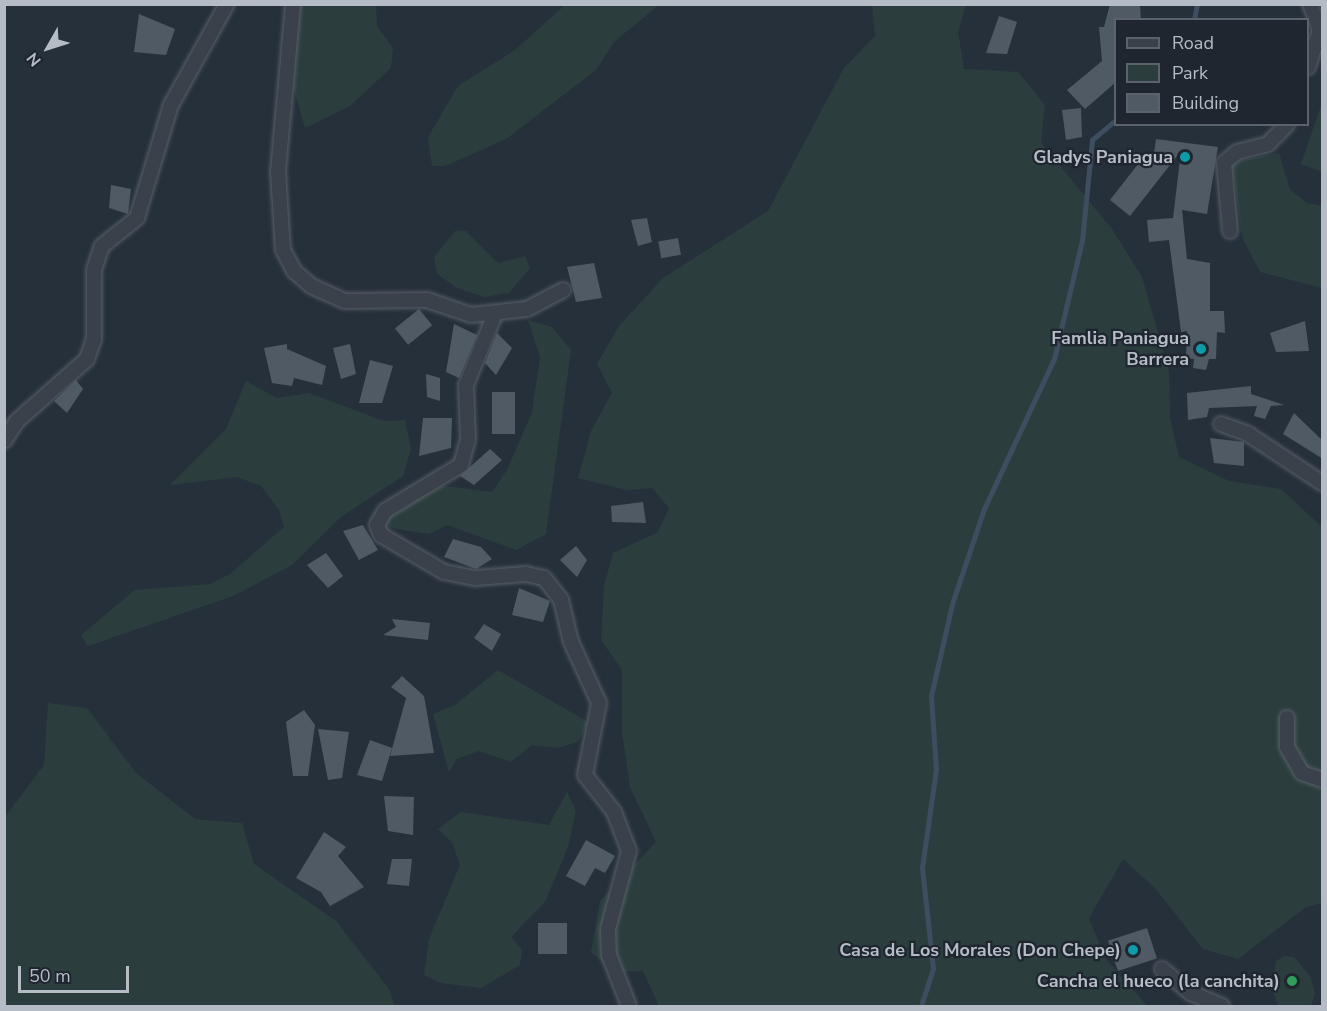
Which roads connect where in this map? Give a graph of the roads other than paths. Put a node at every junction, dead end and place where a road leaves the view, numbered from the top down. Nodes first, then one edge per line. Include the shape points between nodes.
1 (227, 4) edge
2 (293, 4) edge
3 (1310, 4) edge
4 (1309, 64) edge
5 (1285, 126) edge
6 (1230, 231) dead end
7 (563, 290) dead end
8 (495, 314) junction
9 (1221, 424) dead end
10 (4, 441) edge
11 (1323, 483) edge
12 (1287, 718) dead end
13 (1323, 780) edge
14 (1162, 969) dead end
15 (629, 1006) edge
16 (1222, 1006) edge

1 - 10 street via 171,105 136,218 102,246 94,270 94,339 87,359 17,421
2 - 8 street via 279,118 278,181 284,250 294,271 312,286 345,301 426,300 471,315
3 - 4 street via 1320,30
5 - 6 street via 1268,144 1237,152 1224,163
7 - 8 street via 527,309
8 - 15 street via 466,385 468,438 461,465 385,511 377,525 381,535 444,572 476,578 526,574 544,578 561,600 570,642 599,703 585,775 614,812 629,851 608,929 609,954
9 - 11 street via 1248,434
12 - 13 street via 1287,747 1302,773
14 - 16 street via 1191,993

